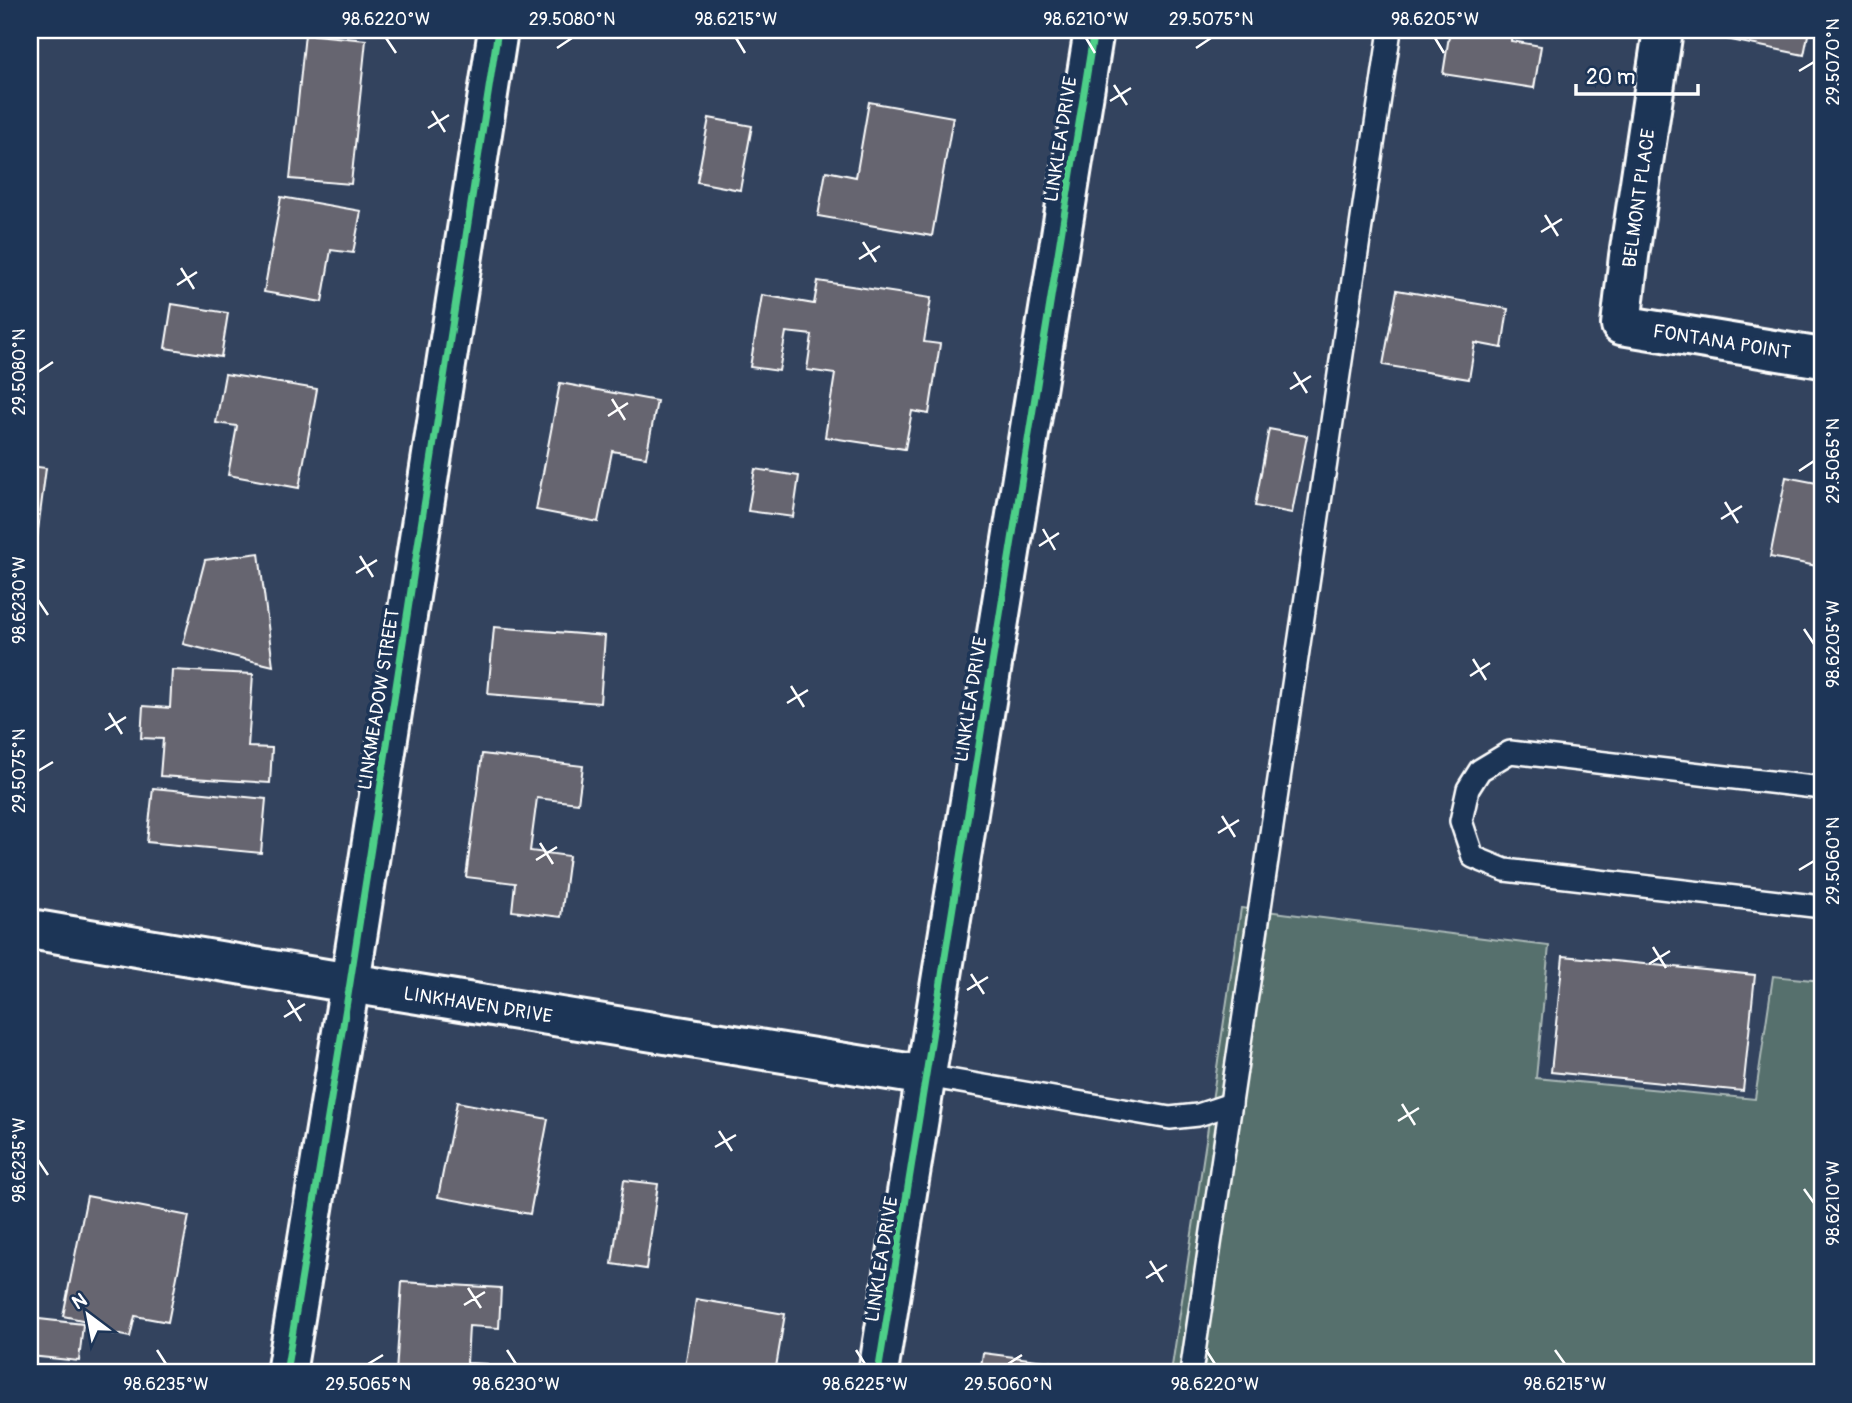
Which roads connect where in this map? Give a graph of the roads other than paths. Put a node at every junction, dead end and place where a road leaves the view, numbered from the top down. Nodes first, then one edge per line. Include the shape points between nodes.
1 (498, 30) edge
2 (1094, 30) edge
3 (1390, 30) edge
4 (1663, 30) edge
5 (1621, 325) joint
6 (1822, 358) edge
7 (1822, 788) edge
8 (1822, 907) edge
9 (30, 929) edge
10 (350, 983) junction
11 (926, 1076) junction
12 (1231, 1104) junction
13 (286, 1373) edge
14 (878, 1373) edge
15 (1191, 1373) edge

1 - 10 street, LINKMEADOW STREET
2 - 11 street, LINKLEA DRIVE
3 - 12 lane
4 - 5 street, BELMONT PLACE
5 - 6 street, FONTANA POINT
7 - 8 lane via 1510,752 1480,770 1468,789 1461,821 1473,857 1504,870
9 - 10 street, LINKHAVEN DRIVE
10 - 11 street, LINKHAVEN DRIVE
10 - 13 street, LINKMEADOW STREET
11 - 12 lane via 1170,1118
11 - 14 street, LINKLEA DRIVE
12 - 15 lane

